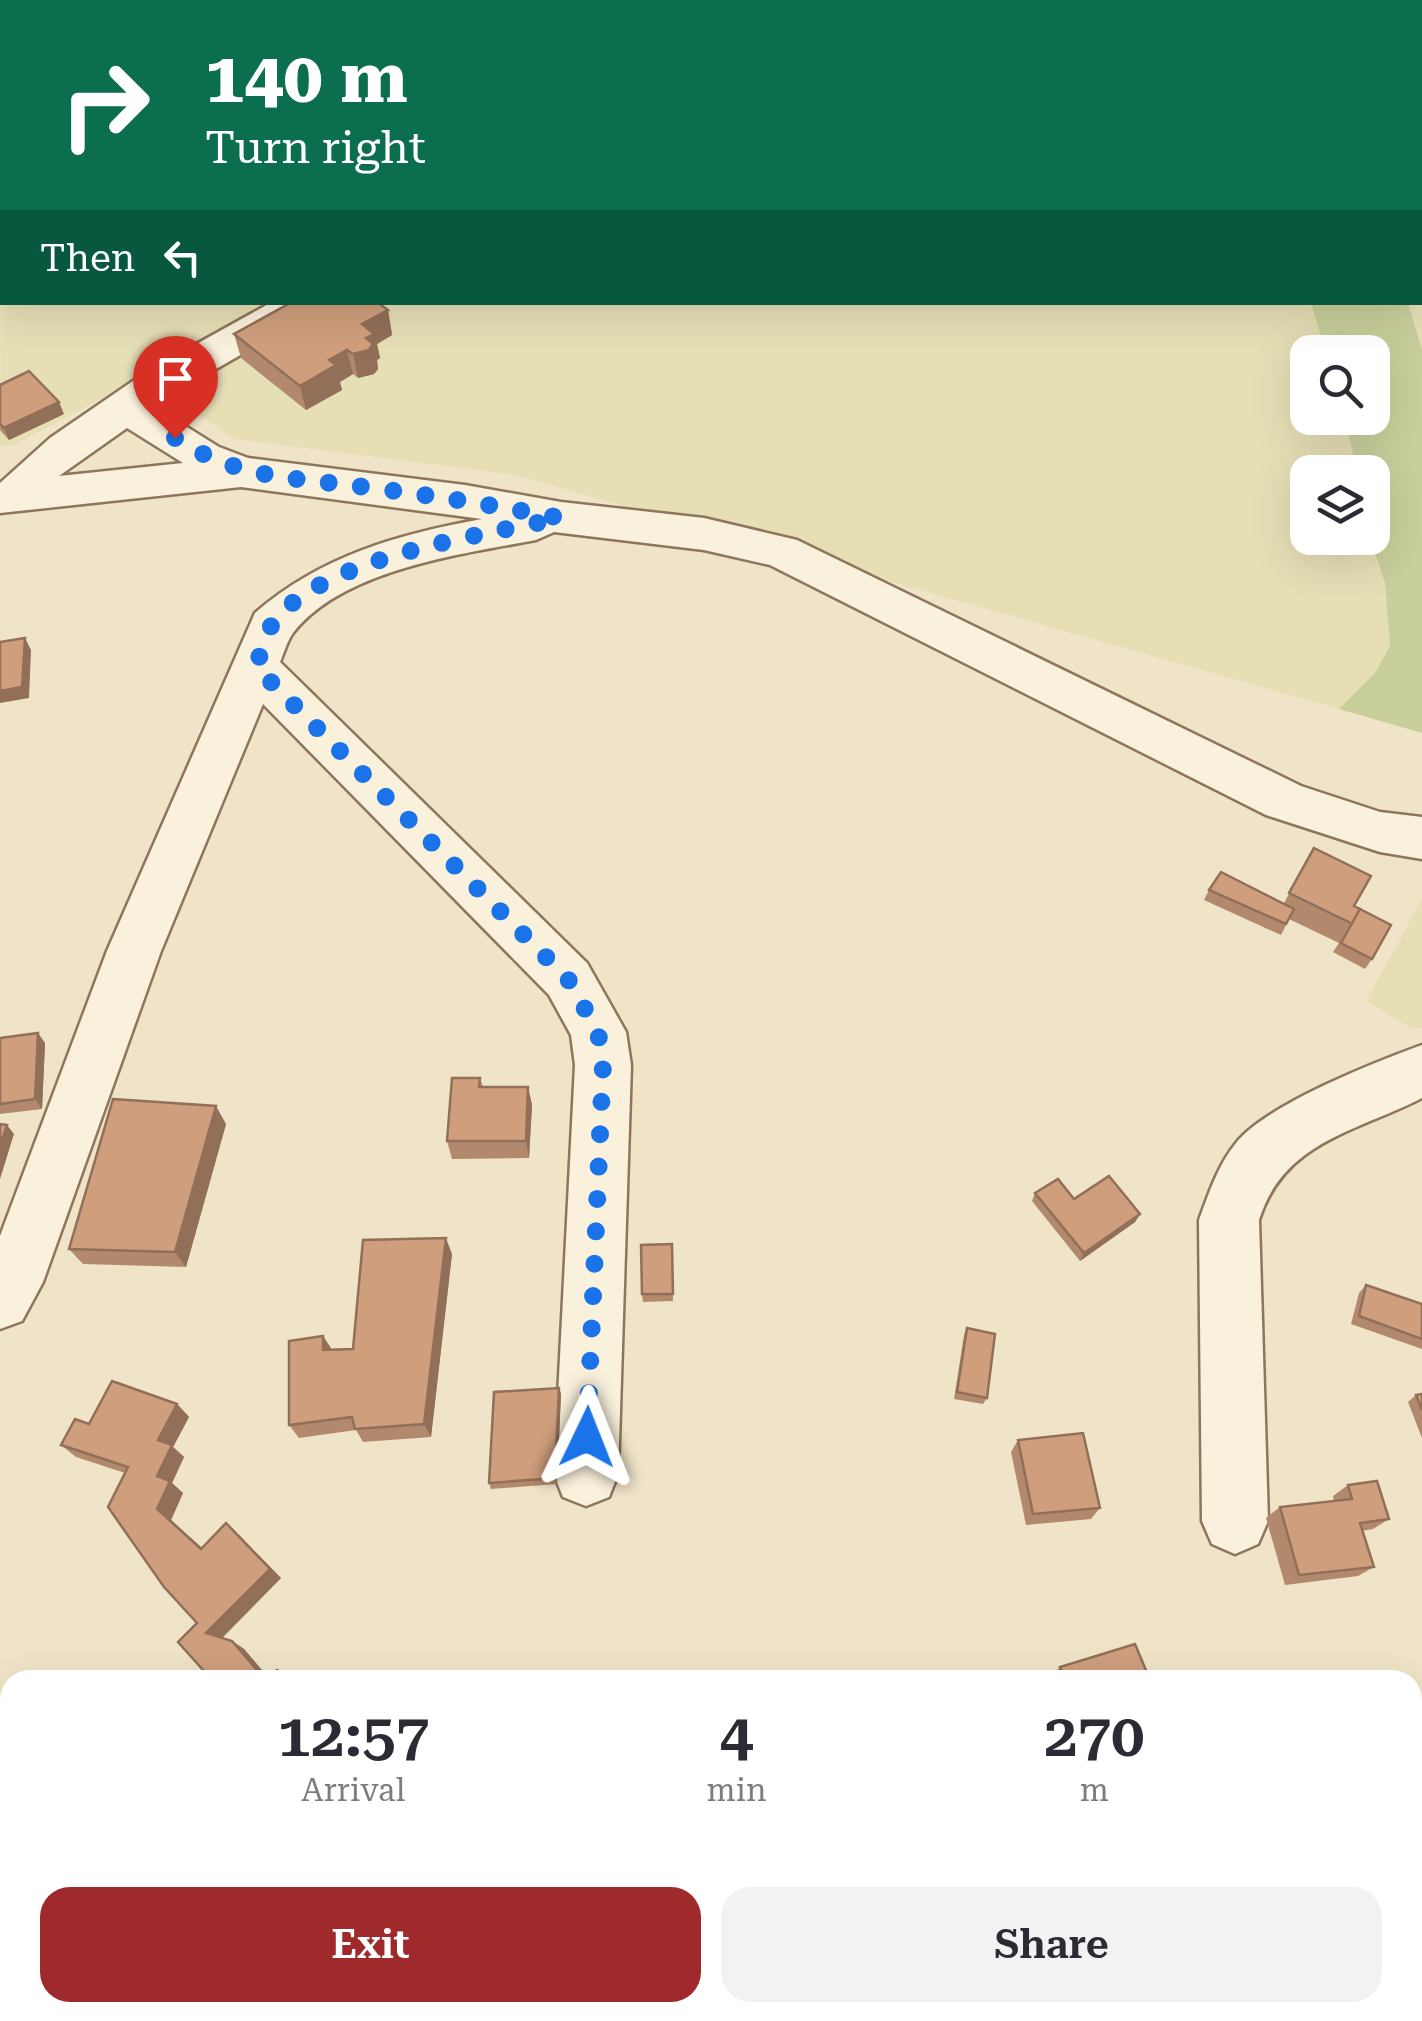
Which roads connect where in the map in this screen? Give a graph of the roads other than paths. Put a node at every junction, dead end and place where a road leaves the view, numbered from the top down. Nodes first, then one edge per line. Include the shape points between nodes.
1 (298, 305) edge
2 (124, 411) junction
3 (241, 472) junction
4 (8, 496) edge
5 (561, 518) junction
6 (256, 667) junction
7 (1422, 838) edge
8 (1422, 1070) edge
9 (0, 1300) edge
10 (586, 1474) dead end
11 (1235, 1521) dead end

1 - 2 street via 161,382
2 - 3 street
2 - 4 street via 76,439
3 - 4 street
3 - 5 street
5 - 6 street via 356,568 294,602 272,625
5 - 7 street via 704,534 781,551 1284,801 1380,832
6 - 9 street via 134,951 14,1282
6 - 10 street via 568,979 598,1032 603,1065
8 - 11 street via 1310,1118 1267,1148 1236,1187 1229,1220

